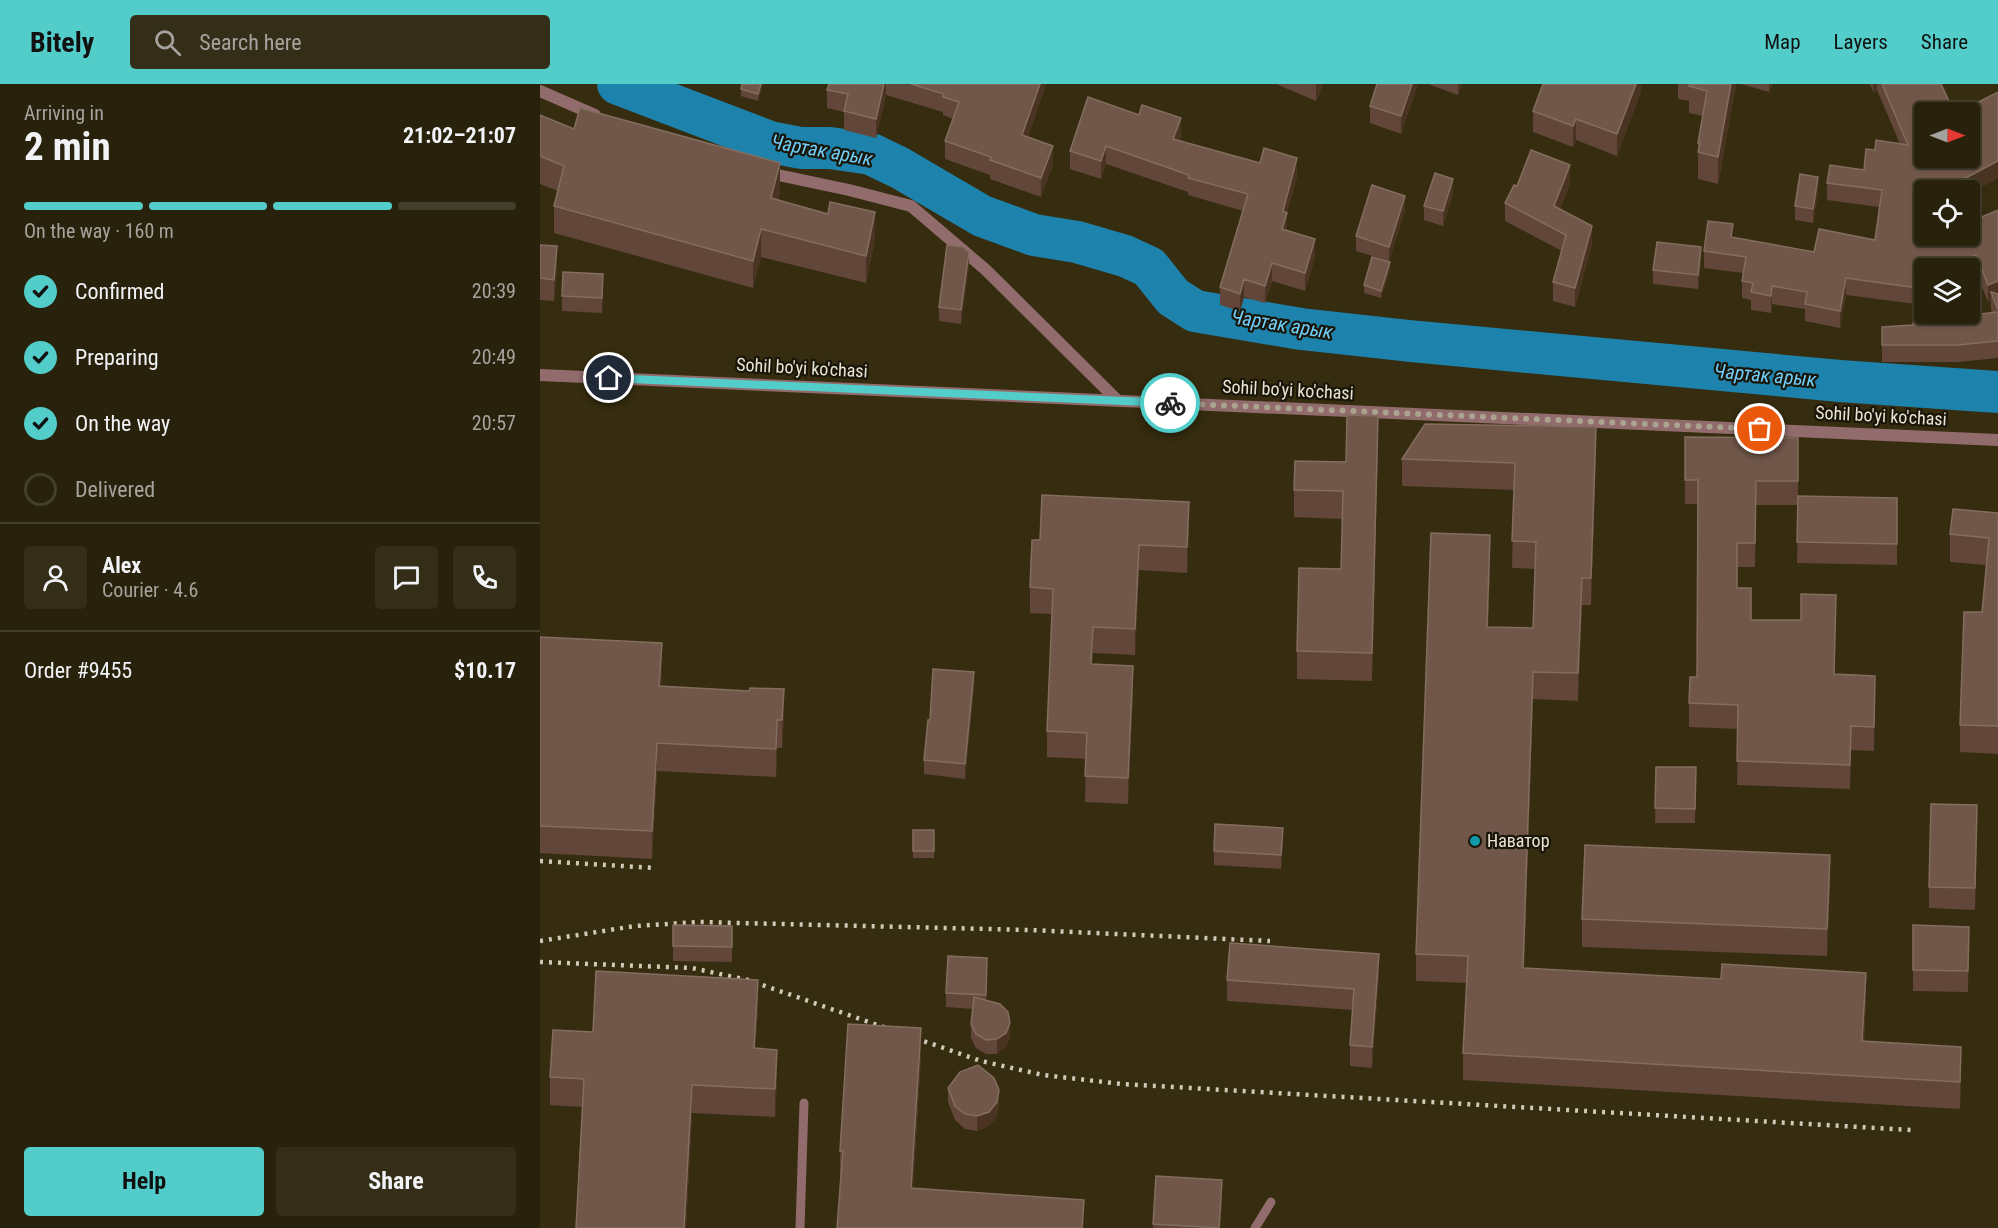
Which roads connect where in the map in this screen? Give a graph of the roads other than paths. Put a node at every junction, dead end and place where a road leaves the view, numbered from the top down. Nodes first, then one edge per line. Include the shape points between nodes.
1 (540, 91) edge
2 (605, 120) edge
3 (747, 169) edge
4 (540, 375) edge
5 (1117, 400) junction
6 (1998, 440) edge
7 (804, 1103) dead end
8 (1271, 1202) dead end
9 (800, 1228) edge
10 (1255, 1228) edge

1 - 2 street
3 - 5 street via 911,206 986,270
4 - 5 street, Sohil bo'yi ko'chasi
5 - 6 street, Sohil bo'yi ko'chasi
7 - 9 lane
8 - 10 lane

